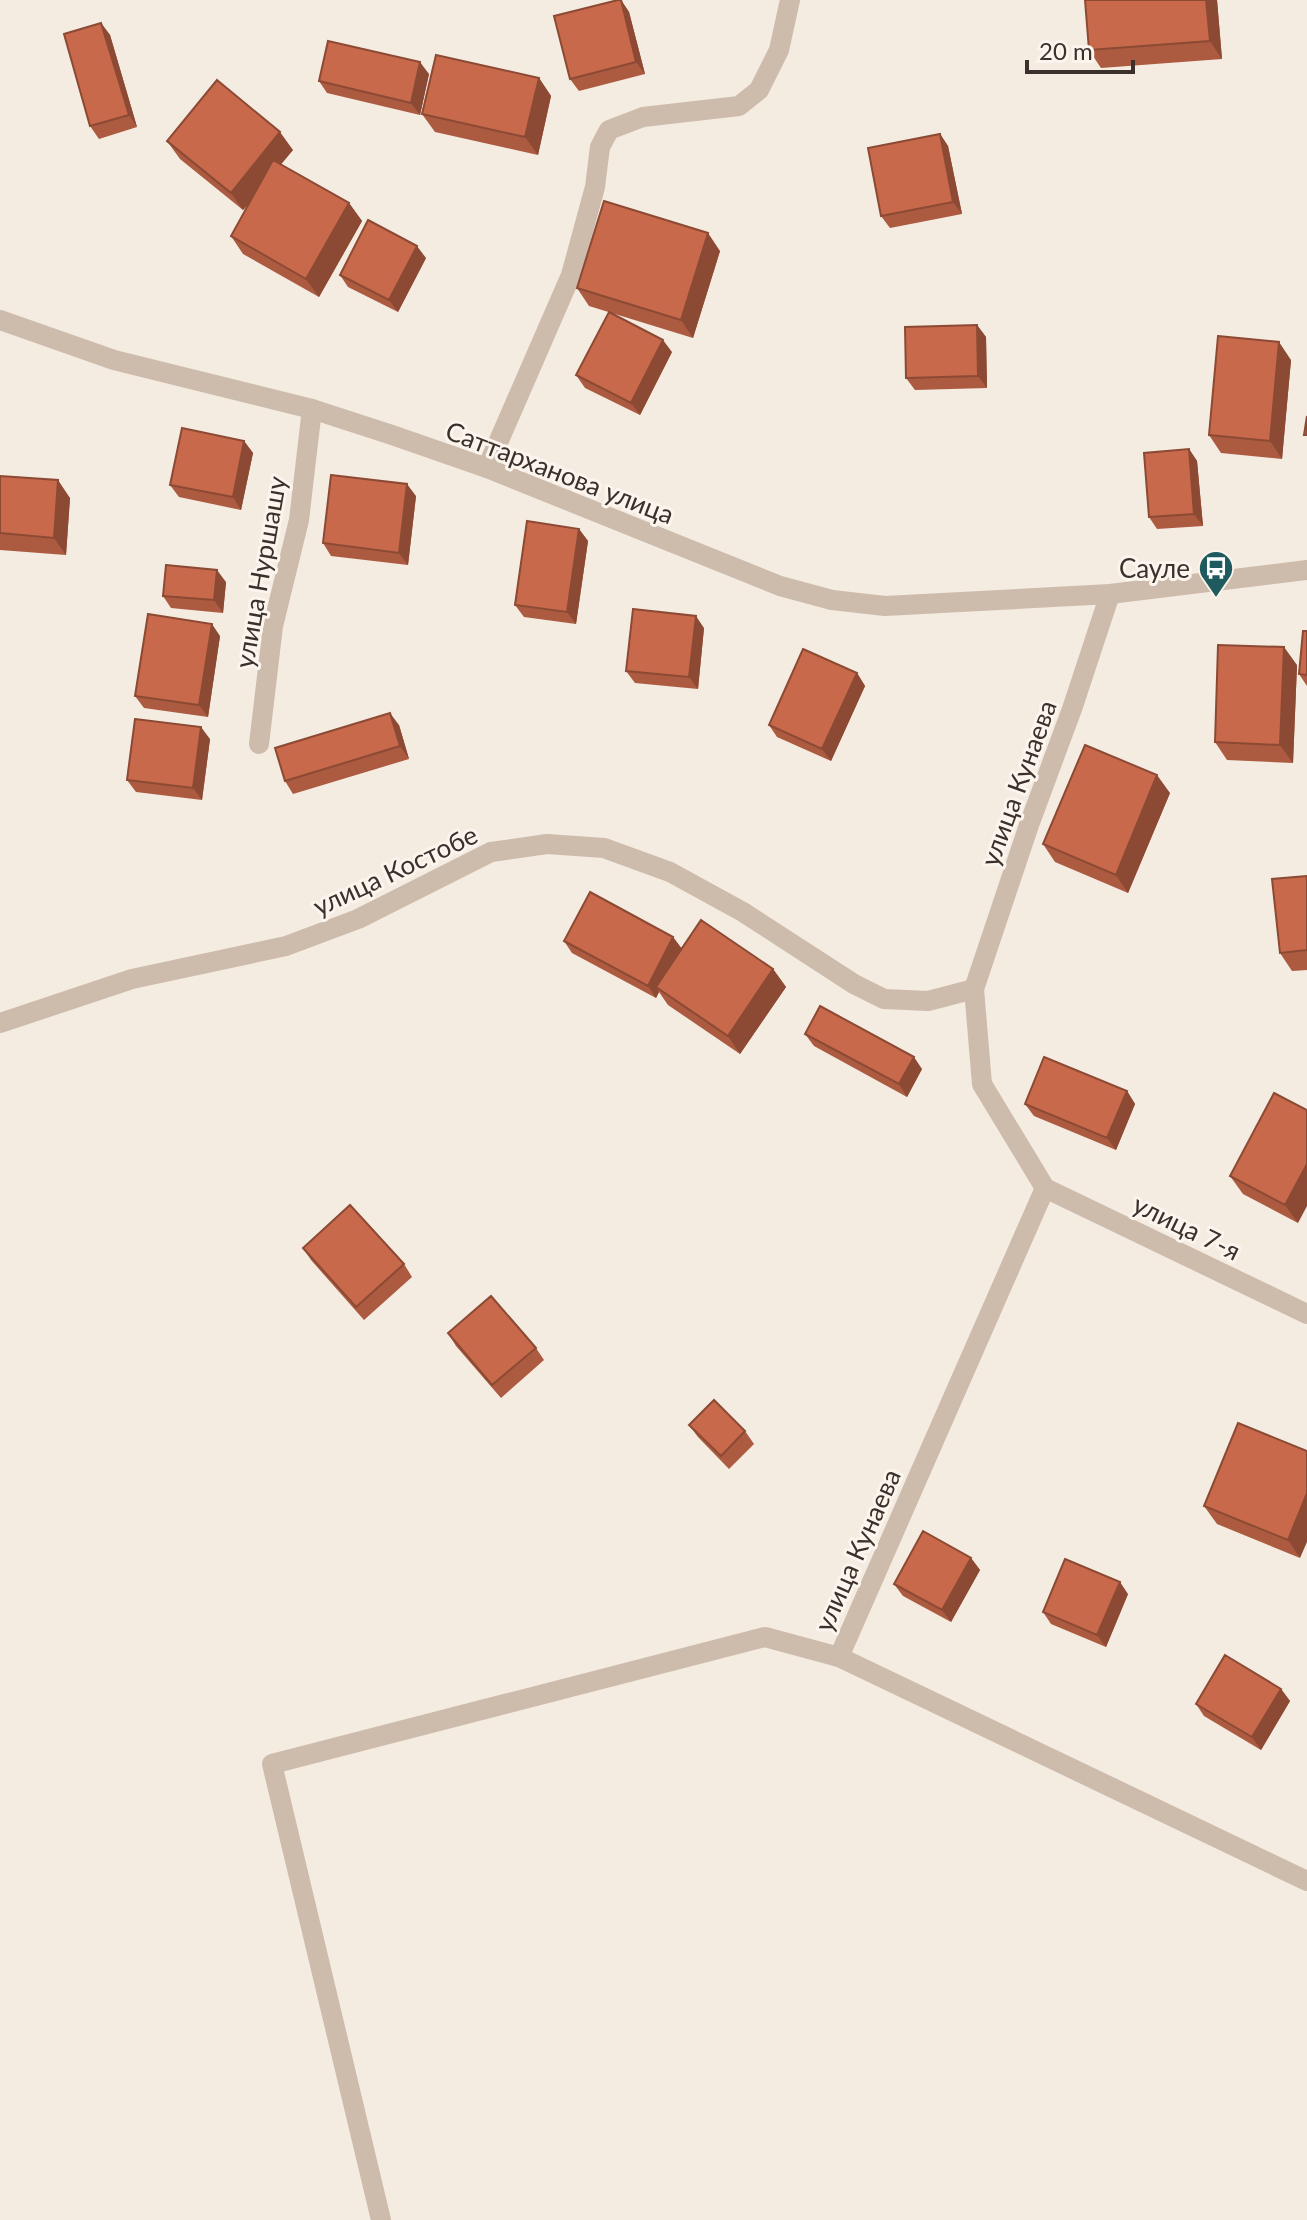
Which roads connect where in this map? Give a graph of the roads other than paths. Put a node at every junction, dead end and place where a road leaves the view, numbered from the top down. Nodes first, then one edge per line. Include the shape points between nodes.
1 (790, 0) edge
2 (0, 320) edge
3 (312, 409) junction
4 (487, 468) junction
5 (1307, 570) edge
6 (1110, 594) junction
7 (259, 744) dead end
8 (974, 989) junction
9 (0, 1023) edge
10 (1045, 1188) junction
11 (1307, 1314) edge
12 (839, 1657) junction
13 (1307, 1881) edge
14 (381, 2220) edge

1 - 4 street via 779,50 759,90 739,106 643,117 609,130 600,147 571,275
2 - 3 street, Саттарханова улица via 114,360
3 - 4 street, Саттарханова улица
3 - 7 street, улица Нуршашу via 299,520 273,626
4 - 6 street, Саттарханова улица via 780,586 832,600 885,606
5 - 6 street, Саттарханова улица
6 - 8 street, улица Кунаева
8 - 9 street, улица Костобе via 928,1001 884,999 670,872 604,848 547,844 491,852 358,919 286,946 132,979
8 - 10 street, улица Кунаева via 982,1084
10 - 11 street, улица 7-я
10 - 12 street, улица Кунаева
12 - 13 street, улица Кунаева
12 - 14 street via 765,1637 272,1764

